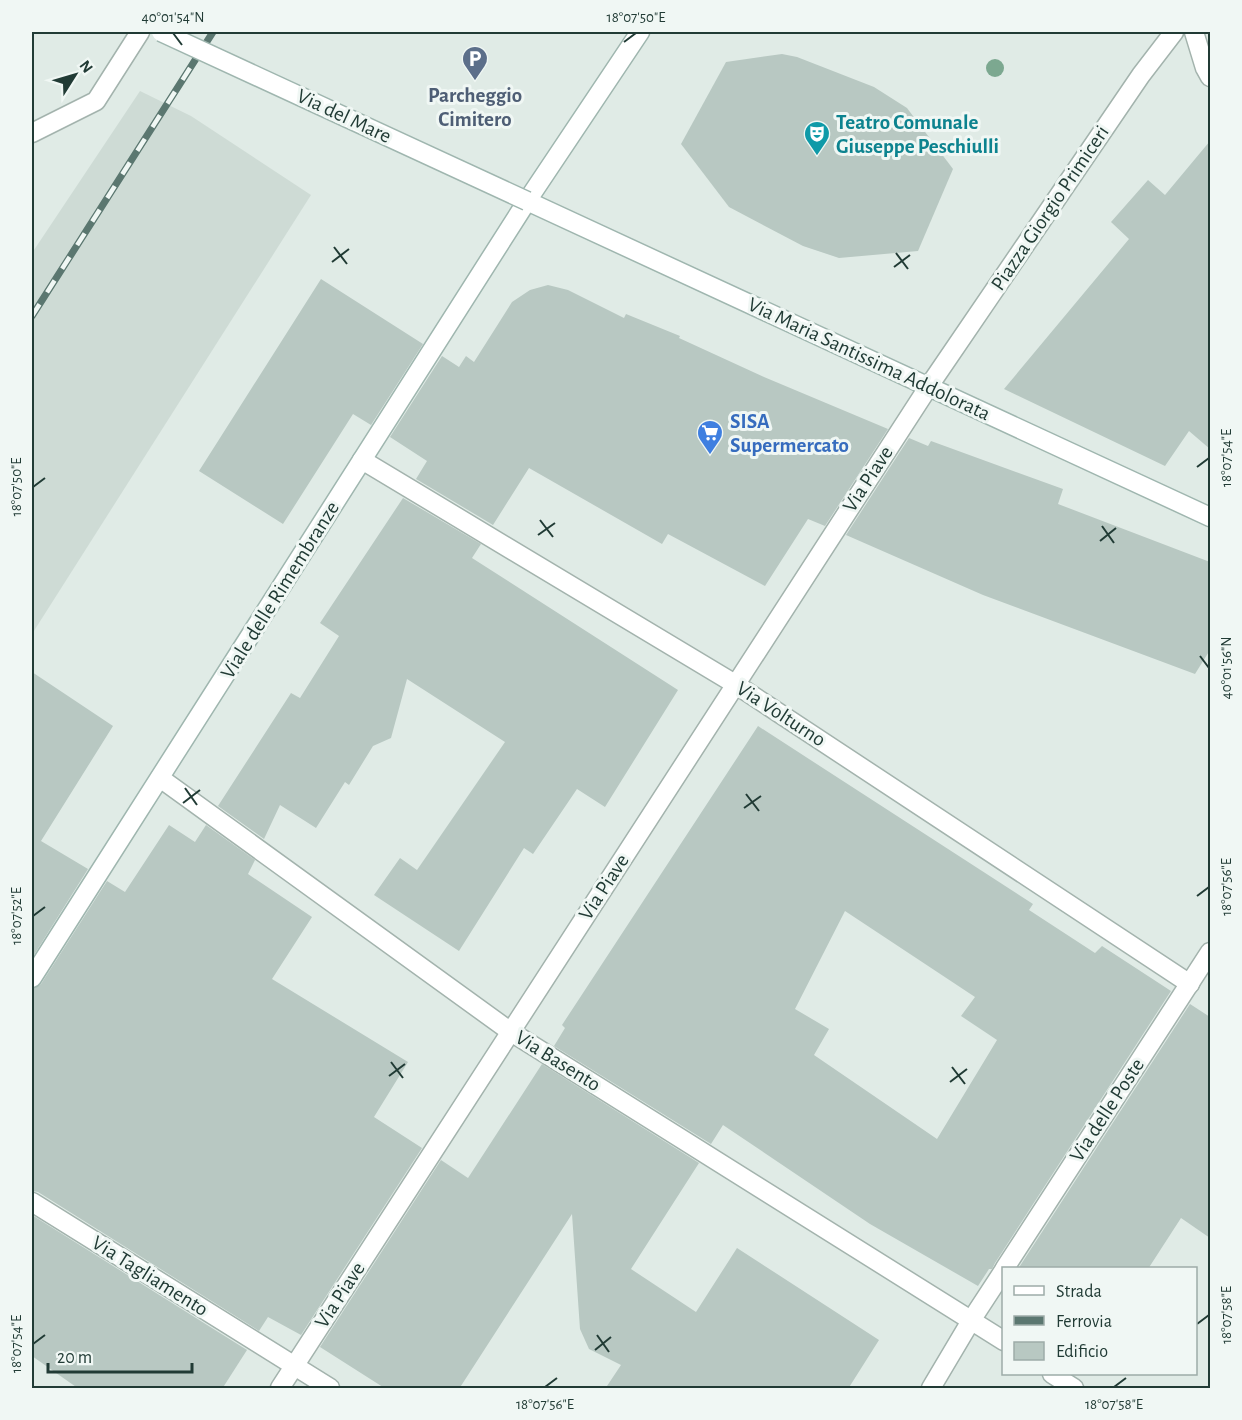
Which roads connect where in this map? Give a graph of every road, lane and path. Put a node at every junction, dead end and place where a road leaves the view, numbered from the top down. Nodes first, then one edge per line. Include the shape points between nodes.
1 (140, 32) edge
2 (161, 32) edge
3 (640, 32) edge
4 (1174, 32) edge
5 (1194, 32) edge
6 (1210, 76) edge
7 (32, 133) edge
8 (527, 201) junction
9 (929, 386) junction
10 (362, 460) junction
11 (1210, 518) edge
12 (735, 684) junction
13 (160, 778) junction
14 (1210, 951) edge
15 (32, 978) edge
16 (1190, 984) junction
17 (511, 1032) junction
18 (32, 1202) edge
19 (1005, 1267) edge
20 (1002, 1272) edge
21 (972, 1319) junction
22 (1002, 1340) edge
23 (294, 1366) junction
24 (1053, 1375) edge
25 (280, 1389) edge
26 (330, 1389) edge
27 (931, 1389) edge
28 (1074, 1389) edge

1 - 7 street via 96,101
2 - 8 street, Via del Mare, bridge
3 - 8 street, Viale delle Rimembranze
4 - 9 street, Piazza Giorgio Primiceri
5 - 6 street
8 - 9 street, Via Maria Santissima Addolorata
8 - 10 street, Viale delle Rimembranze
9 - 11 street, Via Maria Santissima Addolorata
9 - 12 street, Via Piave
10 - 12 street, Via Volturno
10 - 13 street, Viale delle Rimembranze
12 - 16 street, Via Volturno
12 - 17 street, Via Piave
13 - 15 street, Viale delle Rimembranze
13 - 17 street, Via Basento
14 - 16 street, Via delle Poste
16 - 19 street, Via delle Poste
17 - 21 street, Via Basento
17 - 23 street, Via Piave
18 - 23 street, Via Tagliamento
20 - 21 street, Via delle Poste
21 - 22 street, Via Basento
21 - 27 street, Via delle Poste
23 - 25 street, Via Piave
23 - 26 street, Via Tagliamento
24 - 28 street

